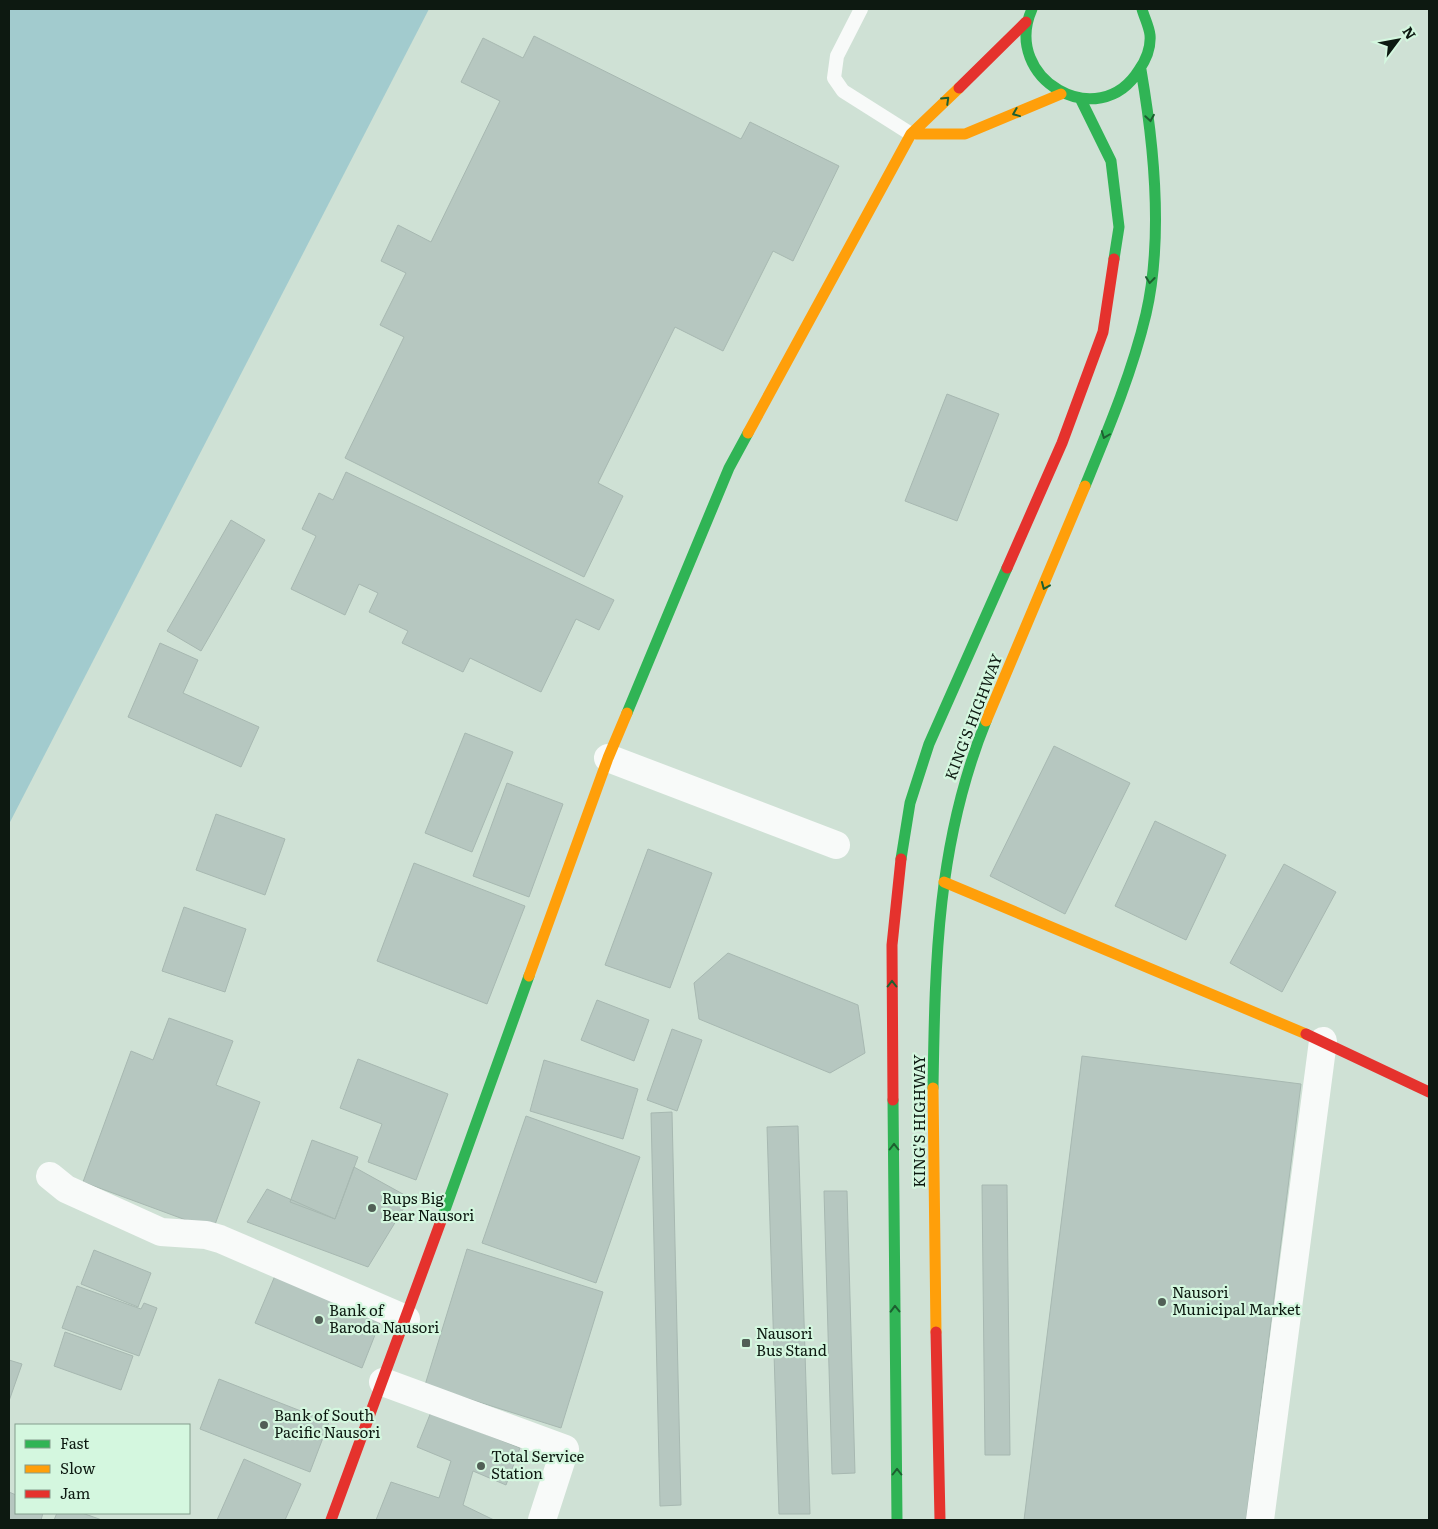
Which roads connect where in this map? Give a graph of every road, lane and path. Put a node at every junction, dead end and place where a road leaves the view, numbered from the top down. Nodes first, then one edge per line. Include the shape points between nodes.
1 (861, 9) edge
2 (1032, 9) edge
3 (1142, 9) edge
4 (1026, 22) junction
5 (1141, 70) junction
6 (1061, 94) junction
7 (1081, 100) junction
8 (911, 134) junction
9 (608, 758) junction
10 (836, 845) dead end
11 (944, 882) junction
12 (1323, 1041) junction
13 (1429, 1092) edge
14 (50, 1176) dead end
15 (406, 1319) junction
16 (383, 1382) junction
17 (331, 1520) edge
18 (542, 1520) edge
19 (897, 1520) edge
20 (940, 1520) edge
21 (1260, 1520) edge

1 - 8 lane via 837,56 834,78 843,92
2 - 4 main road
3 - 5 main road via 1149,28 1149,42
4 - 6 main road via 1026,51 1038,76
8 -> 4 main road
5 - 7 main road via 1116,94
5 -> 11 main road, KING'S HIGHWAY via 1154,163 1154,248 1146,313 1128,376 1098,455 970,760 956,809
6 - 7 main road
6 -> 8 main road via 965,134
19 -> 7 main road, KING'S HIGHWAY via 892,945 900,867 910,803 928,744 1062,443 1104,332 1119,227 1111,161
8 - 9 main road via 728,468
9 - 10 street
9 - 15 main road
11 - 12 main road
11 - 20 main road, KING'S HIGHWAY via 935,960 932,1114
12 - 13 main road
12 - 21 street
14 - 15 street via 66,1189 161,1232 220,1239
15 - 16 main road
16 - 17 main road
16 - 18 street via 565,1449

